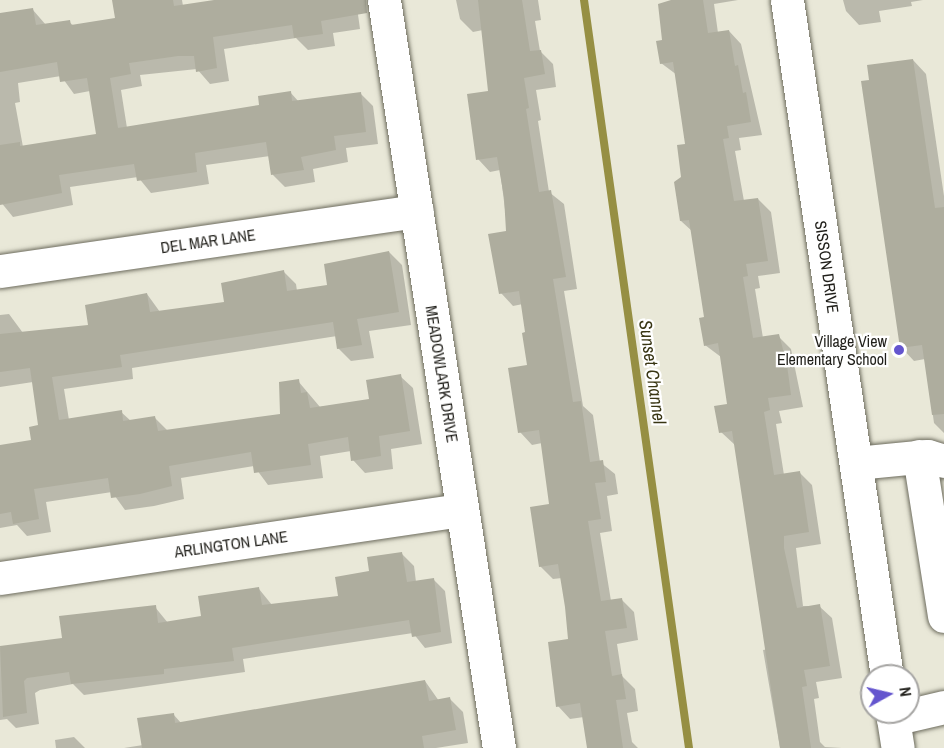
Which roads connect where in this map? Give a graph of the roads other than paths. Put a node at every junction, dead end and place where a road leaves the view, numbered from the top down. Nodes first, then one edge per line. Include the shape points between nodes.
1 (384, 0) edge
2 (787, 0) edge
3 (417, 211) junction
4 (0, 271) edge
5 (932, 459) edge
6 (856, 463) junction
7 (462, 510) junction
8 (0, 578) edge
9 (944, 616) edge
10 (885, 664) edge
11 (944, 707) edge
12 (894, 726) edge
13 (499, 748) edge

1 - 3 street, MEADOWLARK DRIVE
2 - 6 street, SISSON DRIVE
3 - 4 street, DEL MAR LANE
3 - 7 street, MEADOWLARK DRIVE
5 - 6 street
5 - 9 street
6 - 10 street, SISSON DRIVE
7 - 8 street, ARLINGTON LANE
7 - 13 street, MEADOWLARK DRIVE
11 - 12 street

